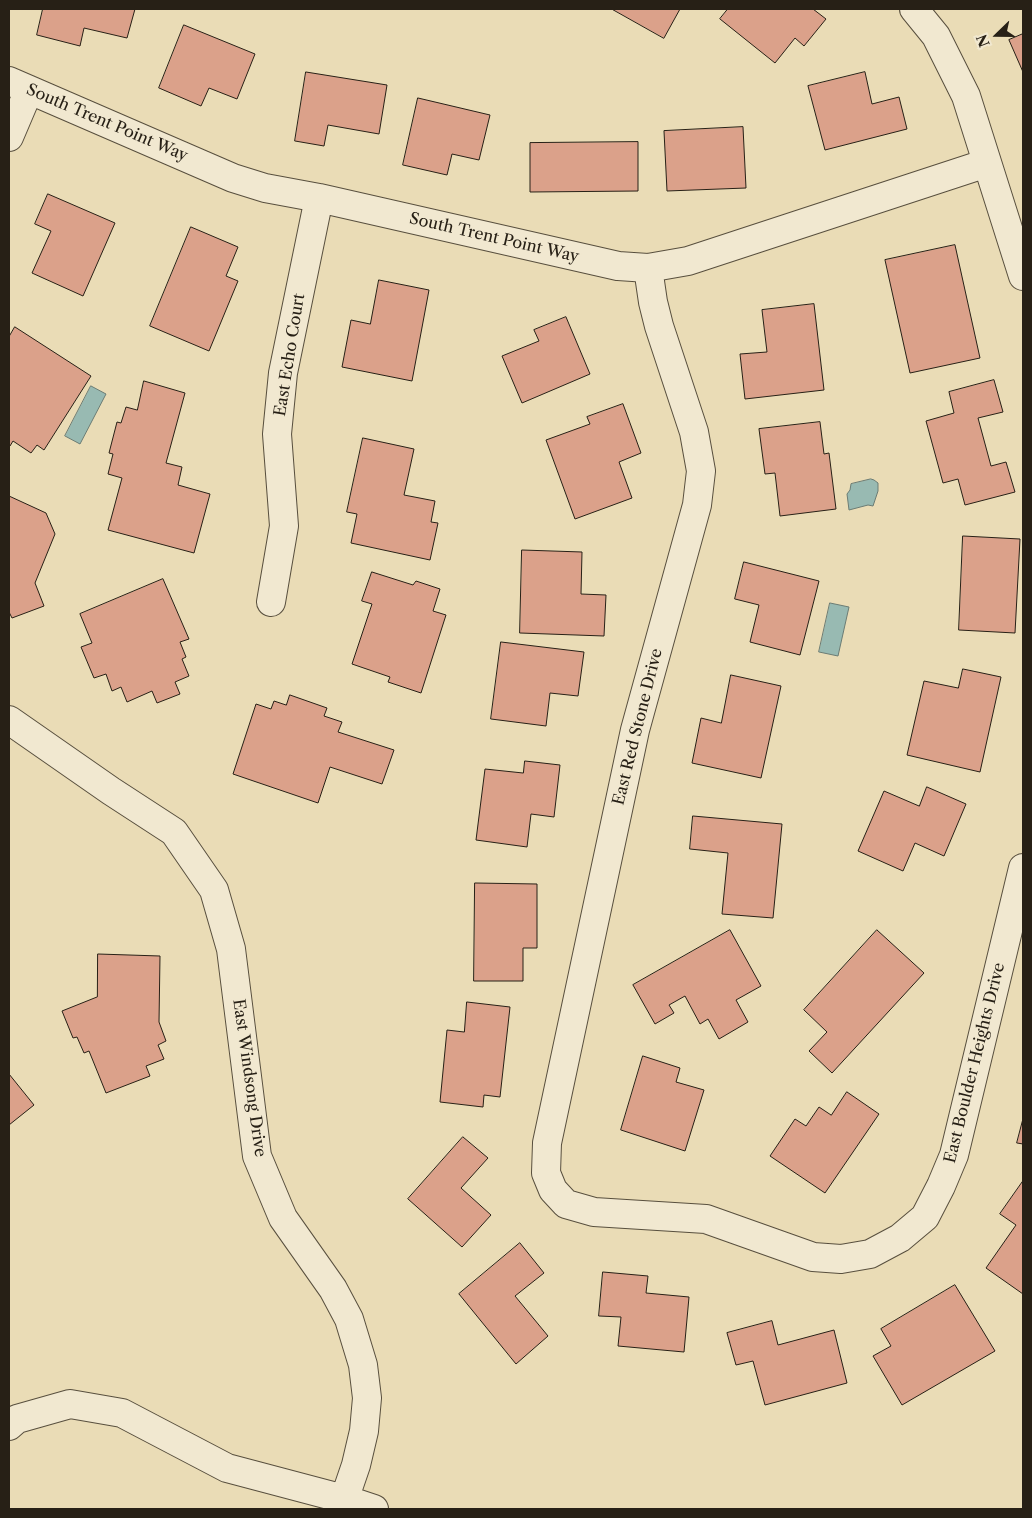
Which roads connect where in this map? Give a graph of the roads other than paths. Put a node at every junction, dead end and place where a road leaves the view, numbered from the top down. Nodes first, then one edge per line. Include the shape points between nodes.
1 (914, 9) edge
2 (19, 85) edge
3 (9, 137) edge
4 (987, 163) junction
5 (319, 198) junction
6 (648, 268) junction
7 (1023, 273) edge
8 (271, 602) dead end
9 (9, 720) edge
10 (1023, 868) edge
11 (553, 1190) joint
12 (9, 1426) edge
13 (343, 1504) edge
14 (374, 1509) edge

1 - 4 street via 936,36 966,96
2 - 3 street
2 - 5 street, South Trent Point Way via 233,178
4 - 6 street, South Trent Point Way via 688,261
4 - 7 street
5 - 6 street, South Trent Point Way via 618,266
5 - 8 street, East Echo Court via 283,374 277,434 284,526
6 - 11 street, East Red Stone Drive via 659,326 694,432 701,471 697,505 634,730 547,1143 546,1173
9 - 13 street, East Windsong Drive via 174,832 214,890 232,949 257,1156 283,1218 333,1289 349,1319 364,1365 367,1398 364,1431
10 - 11 street, East Boulder Heights Drive via 954,1155 925,1217 900,1238 870,1254 841,1260 813,1257 706,1219 594,1212 566,1204
12 - 13 street via 17,1419 70,1404 122,1413 227,1468
13 - 14 street

